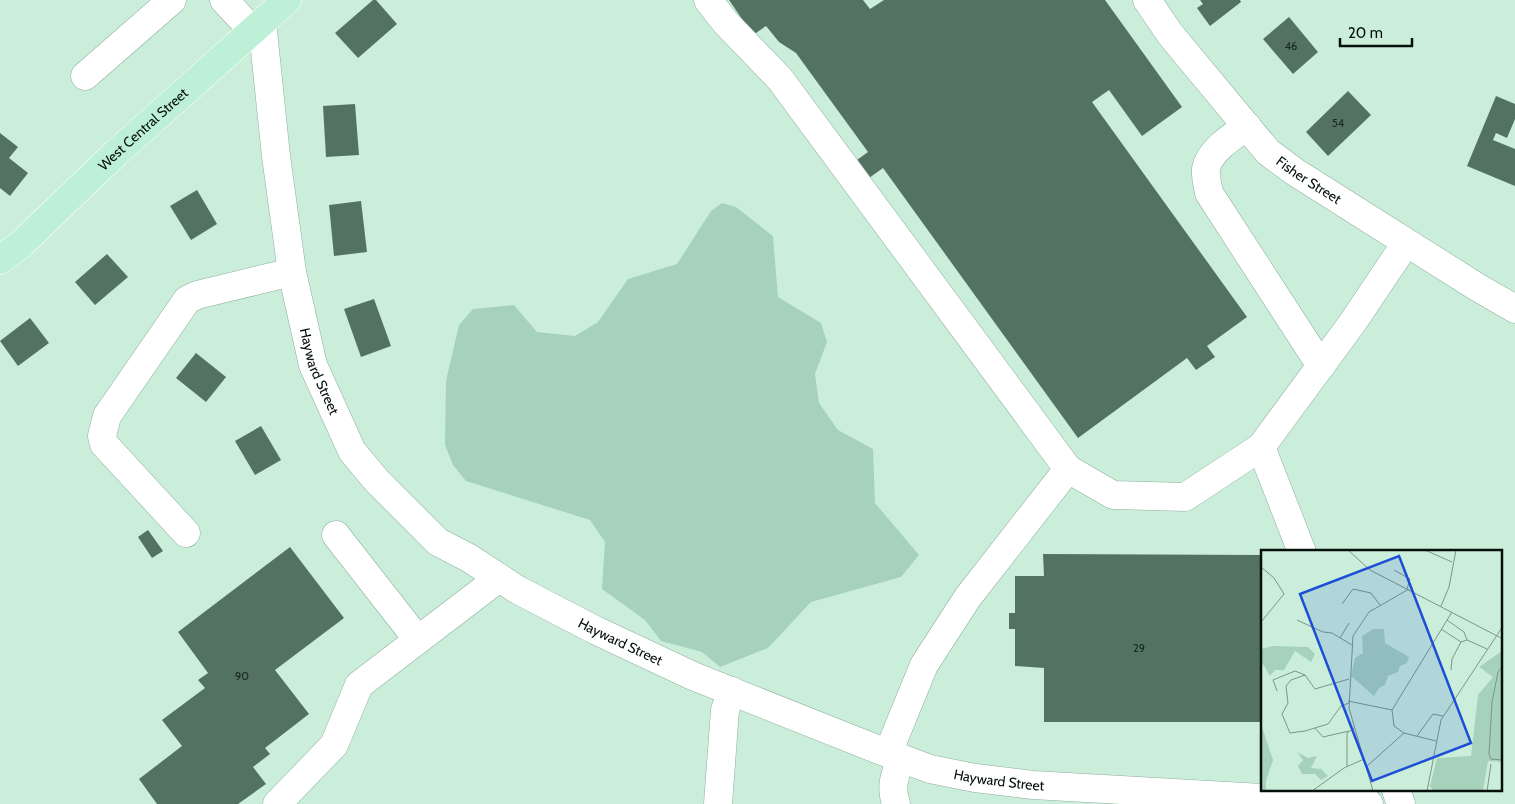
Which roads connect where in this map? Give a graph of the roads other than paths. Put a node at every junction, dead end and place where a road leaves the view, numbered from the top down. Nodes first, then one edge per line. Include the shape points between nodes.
1 (172, 0) edge
2 (224, 0) edge
3 (287, 0) edge
4 (708, 0) edge
5 (1147, 0) edge
6 (257, 26) junction
7 (86, 76) dead end
8 (1247, 126) junction
9 (1406, 243) junction
10 (0, 260) edge
11 (292, 272) junction
12 (1515, 310) edge
13 (1321, 366) junction
14 (1261, 447) junction
15 (1068, 469) junction
16 (186, 534) dead end
17 (336, 535) dead end
18 (1301, 550) edge
19 (499, 578) junction
20 (418, 640) junction
21 (732, 691) junction
22 (895, 755) junction
23 (1397, 792) edge
24 (1092, 796) edge
25 (1337, 803) edge
26 (277, 804) edge
27 (718, 804) edge
28 (896, 804) edge
29 (1369, 804) edge
30 (1401, 804) edge

1 - 7 street
2 - 6 street
3 - 6 main road, West Central Street
4 - 15 street via 780,79
5 - 8 street, Fisher Street via 1170,34
6 - 10 main road, West Central Street
6 - 11 street, Hayward Street
8 - 9 street, Fisher Street via 1268,152 1288,167
8 - 13 street via 1214,153 1206,169 1209,193
9 - 12 street, Fisher Street
9 - 13 street
11 - 16 street via 187,300 107,416 102,436 104,444
11 - 19 street, Hayward Street via 313,365 352,451 438,542
13 - 14 street
14 - 15 street via 1185,497 1113,495
14 - 18 street
15 - 22 street via 968,597 924,666
17 - 20 street
19 - 20 street
19 - 21 street, Hayward Street via 595,630
20 - 26 street via 359,685 334,745
21 - 22 street, Hayward Street
21 - 27 street via 725,710
22 - 24 street, Hayward Street via 940,772
22 - 28 street via 892,793
23 - 30 street
24 - 25 street, Hayward Street
25 - 29 street, Hayward Street

